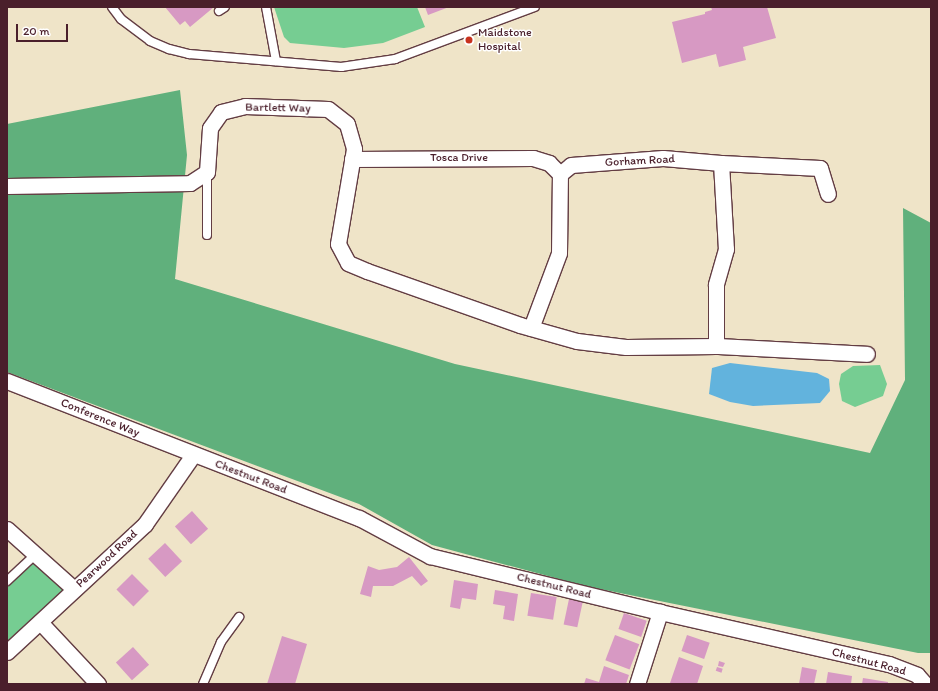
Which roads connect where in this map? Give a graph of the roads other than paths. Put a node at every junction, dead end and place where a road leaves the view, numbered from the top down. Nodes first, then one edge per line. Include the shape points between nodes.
1 (112, 7) edge
2 (266, 7) edge
3 (534, 7) edge
4 (276, 61) junction
5 (352, 159) junction
6 (721, 164) junction
7 (207, 172) junction
8 (560, 174) junction
9 (7, 186) edge
10 (828, 194) dead end
11 (207, 235) dead end
12 (531, 328) junction
13 (716, 346) junction
14 (867, 354) dead end
15 (7, 381) edge
16 (193, 455) junction
17 (7, 529) edge
18 (35, 555) junction
19 (7, 581) edge
20 (74, 589) junction
21 (660, 612) junction
22 (239, 617) dead end
23 (40, 622) junction
24 (7, 652) edge
25 (98, 684) edge
26 (203, 684) edge
27 (638, 684) edge
28 (925, 684) edge

1 - 4 lane via 121,19 150,41 168,49 189,54
2 - 4 lane
3 - 4 lane via 395,59 373,64 341,67
5 - 7 street, Bartlett Way via 354,149 347,124 328,109 245,106 221,112 210,128
5 - 8 street, Tosca Drive via 533,158 549,163
5 - 12 street, Bartlett Way via 338,244 348,263
6 - 8 street, Gorham Road via 663,158 571,165
6 - 10 street, Gorham Road via 820,168
6 - 13 street via 726,249 716,285
7 - 9 street via 190,183
7 - 11 lane
8 - 12 street via 559,253
12 - 13 street, Bartlett Way via 577,341 626,347
13 - 14 street, Bartlett Way
15 - 16 street, Conference Way
16 - 20 street, Pearwood Road via 145,524
16 - 21 street, Chestnut Road via 359,518 430,556
17 - 18 street
18 - 19 lane
18 - 20 street
20 - 23 street, Pearwood Road
21 - 27 street
21 - 28 street, Chestnut Road via 889,664 917,675
22 - 26 lane via 224,636
23 - 24 street, Pearwood Road
23 - 25 street

